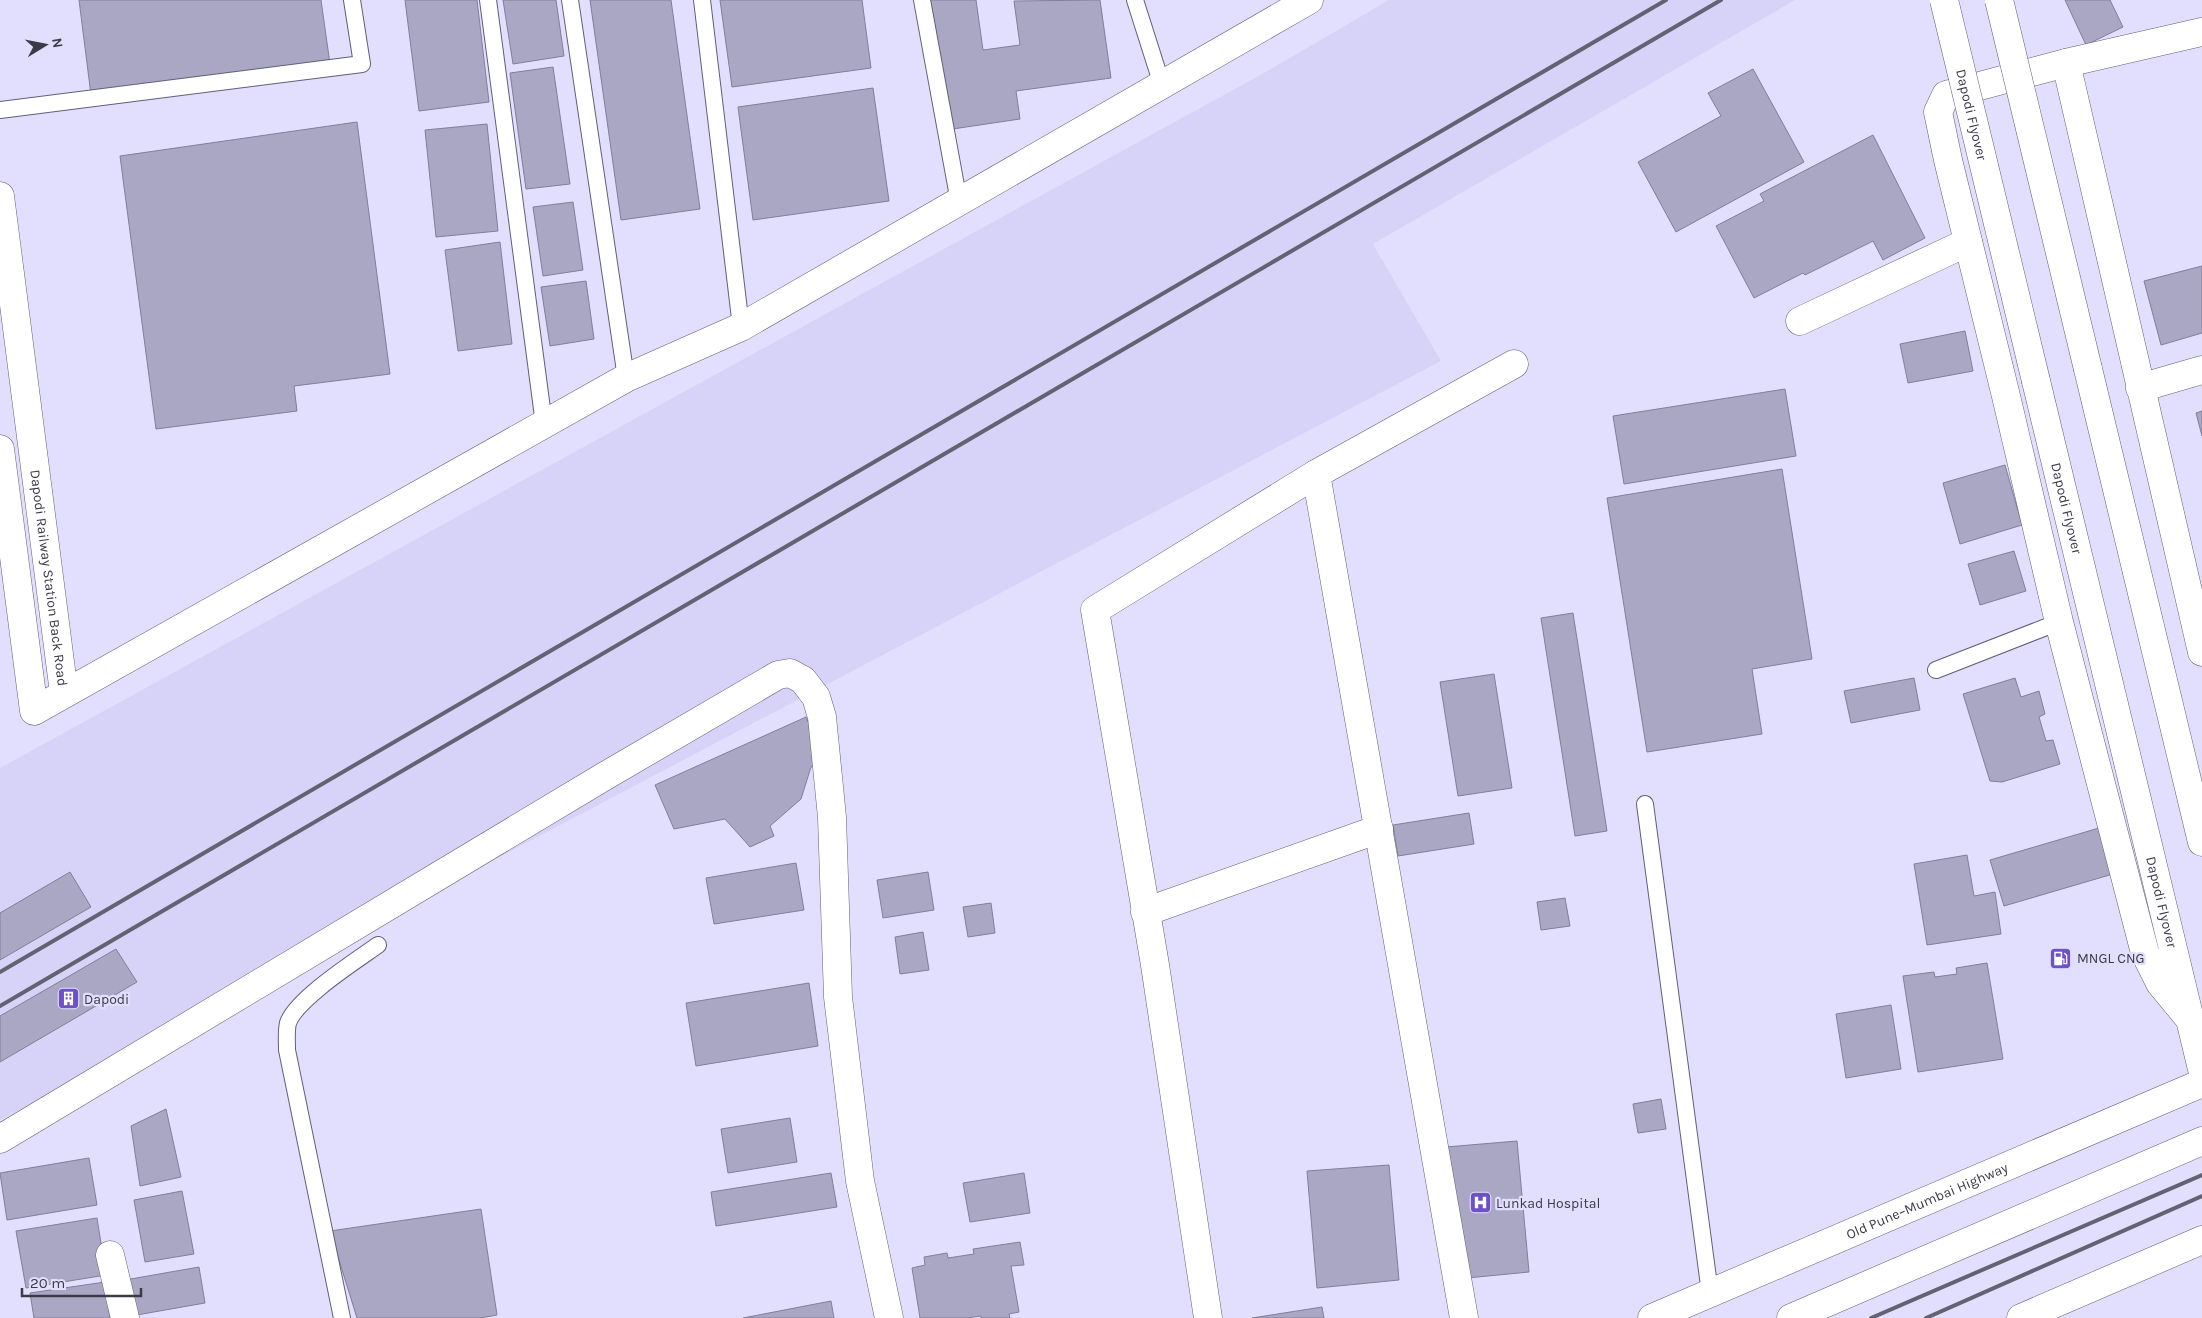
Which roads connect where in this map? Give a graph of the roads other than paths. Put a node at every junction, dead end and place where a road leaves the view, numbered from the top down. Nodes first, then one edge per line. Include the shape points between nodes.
1 (352, 0) edge
2 (488, 0) edge
3 (570, 0) edge
4 (702, 0) edge
5 (922, 0) edge
6 (1134, 0) edge
7 (1309, 0) edge
8 (1944, 0) edge
9 (1999, 0) edge
10 (2202, 32) edge
11 (2066, 63) junction
12 (1162, 85) junction
13 (0, 110) edge
14 (0, 196) edge
15 (959, 202) junction
16 (1968, 242) junction
17 (1800, 321) dead end
18 (741, 327) junction
19 (1514, 364) dead end
20 (2202, 370) edge
21 (626, 378) junction
22 (2140, 388) junction
23 (544, 424) junction
24 (0, 449) edge
25 (1316, 474) junction
26 (2059, 622) junction
27 (2202, 652) edge
28 (1936, 670) dead end
29 (64, 693) junction
30 (1645, 804) dead end
31 (1379, 829) junction
32 (2202, 842) edge
33 (1145, 912) junction
34 (378, 944) dead end
35 (2188, 1017) junction
36 (2202, 1069) edge
37 (2202, 1083) edge
38 (0, 1140) edge
39 (2202, 1141) edge
40 (2202, 1240) edge
41 (110, 1255) dead end
42 (1710, 1293) junction
43 (126, 1318) edge
44 (342, 1318) edge
45 (889, 1318) edge
46 (1208, 1318) edge
47 (1464, 1318) edge
48 (1652, 1318) edge
49 (1791, 1318) edge
50 (2021, 1318) edge

1 - 13 lane via 362,64
2 - 23 lane
3 - 21 lane
4 - 18 lane
5 - 15 lane
6 - 12 lane
7 - 12 main road
8 - 35 main road, Dapodi Flyover, bridge
9 - 32 main road, bridge
10 - 11 main road
11 - 16 main road via 1946,95 1938,112
11 - 22 main road
12 - 15 main road
14 - 29 main road, Dapodi Railway Station Back Road
15 - 18 main road
16 - 17 main road
16 - 26 main road
18 - 21 main road
19 - 25 main road
20 - 22 main road
21 - 23 main road
22 - 27 main road
23 - 29 main road
24 - 29 main road, Dapodi Railway Station Back Road via 34,712
25 - 31 main road
25 - 33 main road via 1096,610
26 - 28 lane
26 - 35 main road via 2145,954 2160,983
30 - 42 lane
31 - 33 main road
31 - 47 main road
33 - 46 main road
34 - 44 lane via 314,992 292,1015 286,1036
35 - 36 main road, Dapodi Flyover
37 - 42 main road, Old Pune–Mumbai Highway
38 - 45 main road via 605,776 778,675 790,673 803,680 816,697 822,716 832,817 838,997 860,1181
39 - 49 main road
40 - 50 main road
41 - 43 main road
42 - 48 main road, Old Pune–Mumbai Highway

